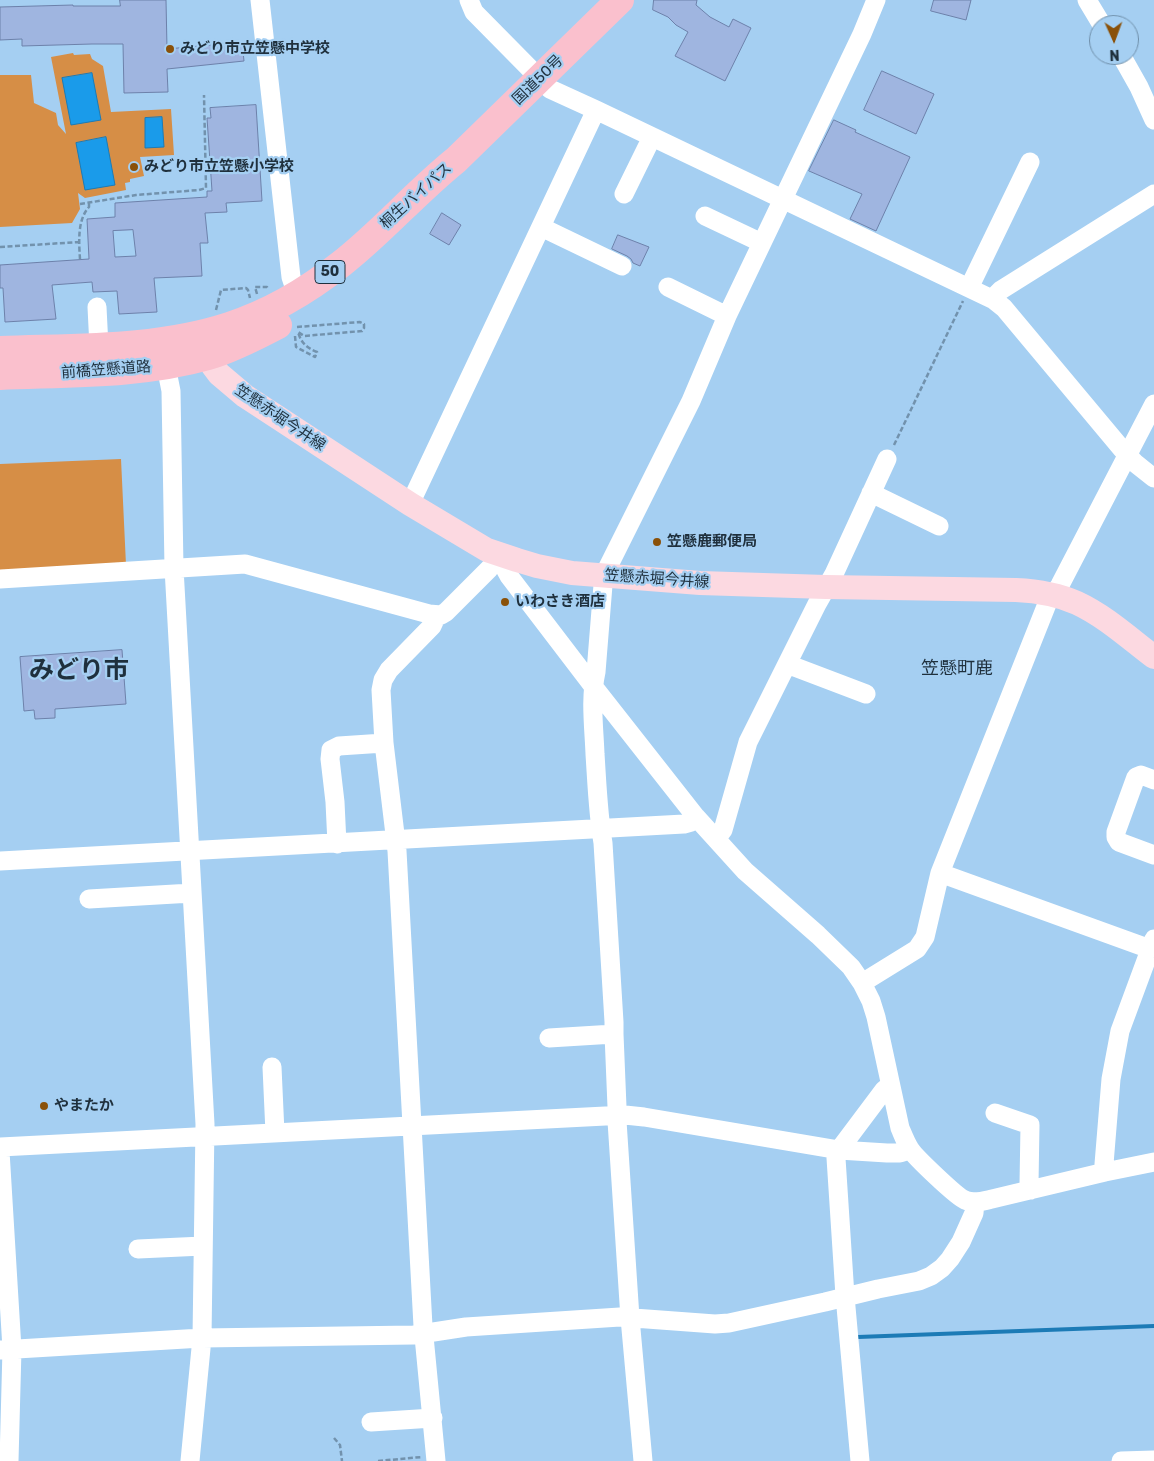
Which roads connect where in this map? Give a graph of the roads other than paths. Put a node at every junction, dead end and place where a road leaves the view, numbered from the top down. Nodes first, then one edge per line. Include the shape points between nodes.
1 (260, 0) edge
2 (469, 0) edge
3 (620, 0) edge
4 (876, 0) edge
5 (1087, 0) edge
6 (1096, 15) edge
7 (1126, 65) edge
8 (540, 79) junction
9 (596, 110) junction
10 (1154, 120) edge
11 (652, 137) junction
12 (456, 160) junction
13 (1030, 162) dead end
14 (624, 194) dead end
15 (1154, 194) edge
16 (783, 199) junction
17 (705, 216) dead end
18 (541, 227) junction
19 (762, 243) junction
20 (622, 266) dead end
21 (668, 287) dead end
22 (969, 288) junction
23 (297, 295) junction
24 (994, 300) junction
25 (98, 307) dead end
26 (727, 316) junction
27 (222, 321) junction
28 (178, 339) joint
29 (99, 347) junction
30 (4, 350) edge
31 (210, 356) junction
32 (166, 366) junction
33 (0, 376) edge
34 (1154, 404) edge
35 (1127, 455) junction
36 (887, 459) road end
37 (1154, 478) edge
38 (871, 493) junction
39 (410, 504) junction
40 (939, 526) dead end
41 (500, 555) junction
42 (174, 568) junction
43 (606, 576) junction
44 (0, 579) edge
45 (826, 587) junction
46 (1053, 595) junction
47 (437, 615) junction
48 (1154, 657) edge
49 (787, 664) junction
50 (593, 686) junction
51 (866, 694) dead end
52 (384, 743) junction
53 (1154, 780) edge
54 (696, 817) junction
55 (600, 829) junction
56 (716, 839) junction
57 (394, 840) junction
58 (337, 844) junction
59 (190, 852) junction
60 (1154, 855) edge
61 (0, 861) edge
62 (940, 873) junction
63 (192, 893) junction
64 (89, 899) dead end
65 (1152, 944) edge
66 (862, 983) junction
67 (614, 1034) junction
68 (550, 1038) dead end
69 (272, 1067) dead end
70 (890, 1085) junction
71 (995, 1113) dead end
72 (617, 1115) junction
73 (412, 1126) junction
74 (275, 1133) junction
75 (205, 1137) junction
76 (0, 1149) edge
77 (839, 1150) junction
78 (910, 1150) junction
79 (1154, 1162) edge
80 (1105, 1172) junction
81 (1031, 1190) junction
82 (975, 1202) junction
83 (203, 1246) junction
84 (138, 1250) dead end
85 (846, 1296) junction
86 (630, 1318) junction
87 (424, 1334) junction
88 (202, 1338) junction
89 (6, 1350) edge
90 (433, 1418) junction
91 (371, 1422) dead end
92 (436, 1458) edge
93 (1154, 1460) edge
94 (8, 1461) edge
95 (190, 1461) edge
96 (643, 1461) edge
97 (860, 1461) edge
98 (1121, 1461) edge

1 - 23 street via 291,277
2 - 8 street via 474,12
3 - 8 highway, 国道50号 / 50
4 - 16 street
5 - 6 street
7 - 10 street
8 - 9 street via 553,92
8 - 12 highway, 国道50号 / 50
9 - 11 street
9 - 18 street
11 - 14 street
11 - 16 street
12 - 23 highway, 桐生バイパス / 50 via 351,256
12 - 31 highway, 桐生バイパス / 50 via 407,220 352,275 300,312
13 - 22 street
15 - 24 street via 1001,290
16 - 19 street
16 - 22 street
17 - 19 street
18 - 20 street
18 - 39 street
19 - 26 street
21 - 26 street
22 - 24 street
23 - 27 highway, 桐生バイパス / 50 via 264,312
24 - 35 street
25 - 29 street
26 - 43 street via 691,401
27 - 28 highway, 桐生バイパス / 50
27 - 31 main road
28 - 29 highway, 前橋笠懸道路 / 50
29 - 30 highway, 前橋笠懸道路 / 50
30 - 31 main road via 34,355 81,354 132,352 186,344 200,347
31 - 32 highway, 前橋笠懸道路 / 50
31 - 39 main road, 笠懸赤堀今井線 via 219,374 245,396
32 - 33 highway, 前橋笠懸道路 / 50
32 - 42 street via 171,391
34 - 35 street
35 - 37 street
35 - 46 street
36 - 38 street
38 - 40 street
38 - 45 street
39 - 41 main road, 笠懸赤堀今井線
41 - 43 main road, 笠懸赤堀今井線 via 553,570
41 - 47 street via 446,612
41 - 50 street via 509,576
42 - 44 street
42 - 47 street via 245,564
42 - 59 street
43 - 45 main road, 笠懸赤堀今井線
43 - 50 street
45 - 46 main road, 笠懸赤堀今井線 via 1016,590
45 - 49 street
46 - 48 main road, 笠懸赤堀今井線 via 1105,619
46 - 62 street
47 - 52 street via 432,626 383,680
49 - 51 street
49 - 56 street via 748,742 723,830
50 - 54 street
50 - 55 street
52 - 57 street
52 - 58 street via 339,746 331,750
53 - 60 street via 1141,775 1136,777 1116,832 1119,842
54 - 55 street via 684,824
54 - 56 street
55 - 57 street
55 - 67 street
56 - 66 street via 758,884 840,955
57 - 58 street
57 - 73 street
58 - 59 street
59 - 61 street
59 - 63 street
62 - 65 street
62 - 66 street via 926,937 920,946
63 - 64 street
63 - 75 street
65 - 80 street via 1120,1031 1112,1079
66 - 70 street via 876,1017
67 - 68 street
67 - 72 street
69 - 74 street
70 - 77 street
70 - 78 street via 900,1128
71 - 81 street via 1030,1125
72 - 73 street
72 - 77 street
72 - 86 street
73 - 74 street
73 - 87 street
74 - 75 street
75 - 76 street
75 - 83 street
76 - 89 street
77 - 78 street via 887,1153
77 - 85 street via 836,1158
78 - 82 street via 961,1198
79 - 80 street
80 - 81 street
81 - 82 street
82 - 85 street via 968,1228 942,1268 919,1281
83 - 84 street
83 - 88 street
85 - 86 street via 729,1323
85 - 97 street
86 - 87 street via 466,1327
86 - 96 street
87 - 88 street
87 - 90 street
88 - 89 street
88 - 95 street
89 - 94 street
90 - 91 street
90 - 92 street
93 - 98 street

